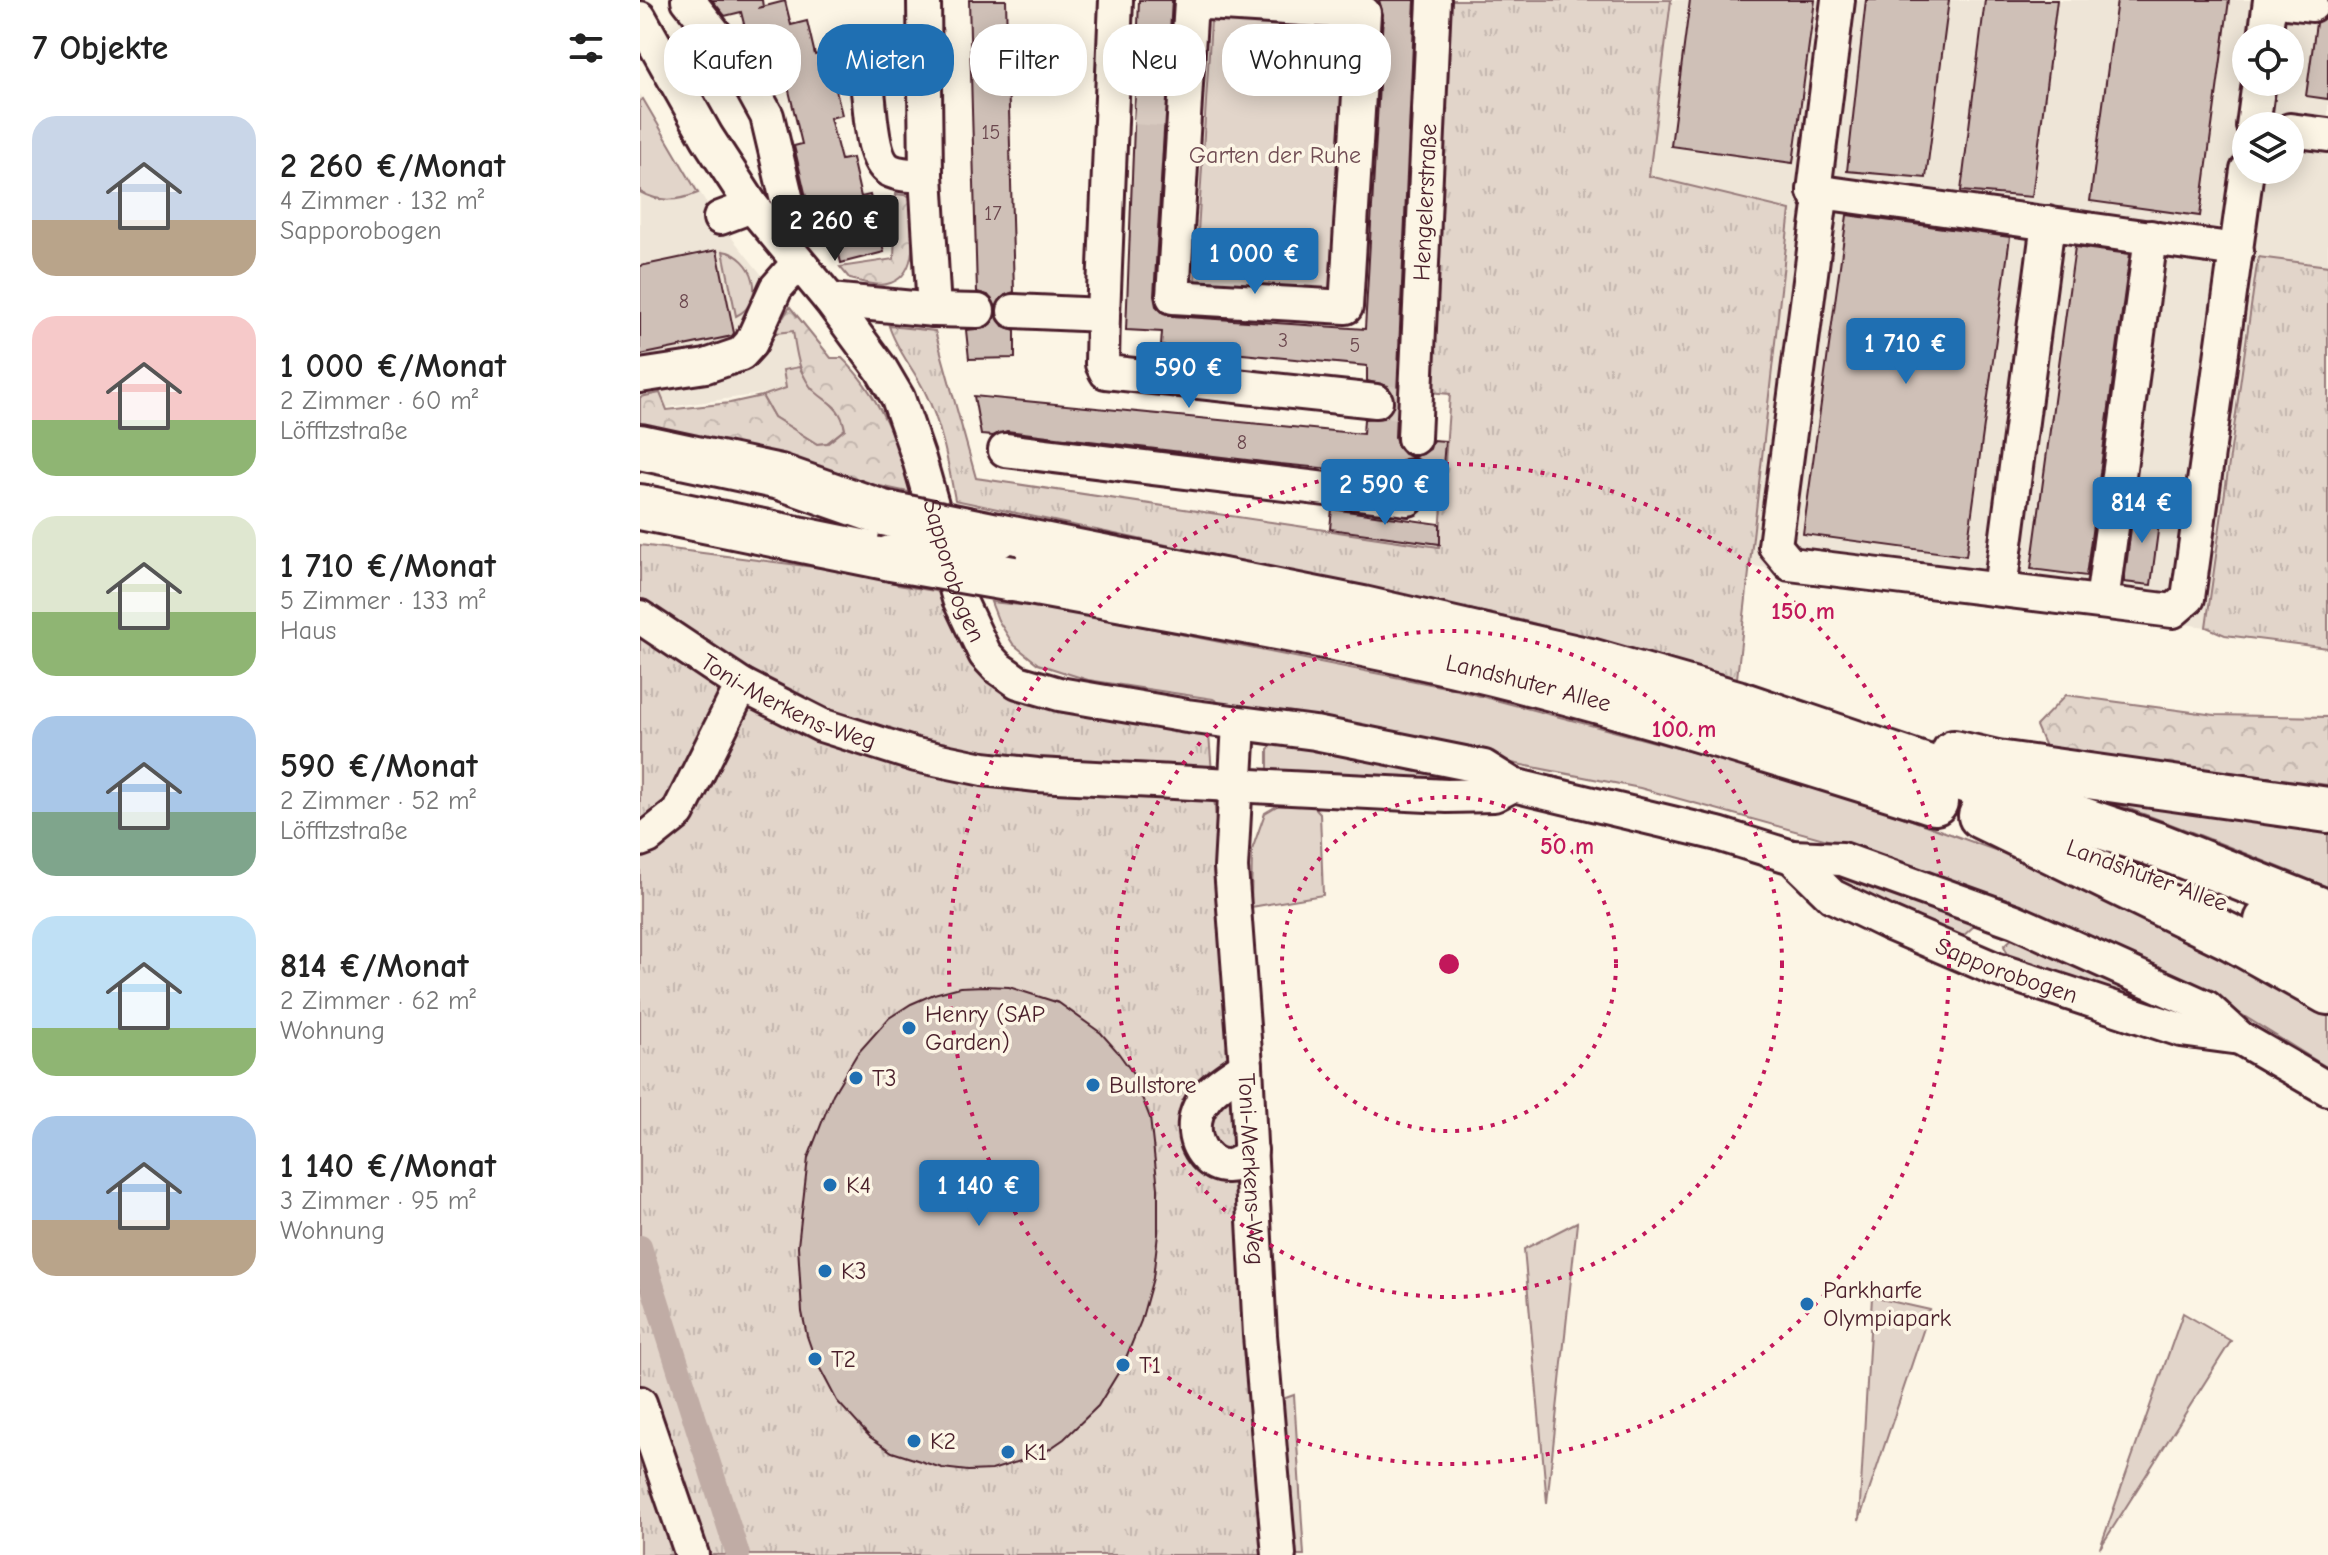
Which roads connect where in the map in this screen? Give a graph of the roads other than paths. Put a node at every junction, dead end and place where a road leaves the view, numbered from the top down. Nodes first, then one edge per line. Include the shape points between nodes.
1 (688, 0) edge
2 (924, 0) edge
3 (1116, 0) edge
4 (1434, 0) edge
5 (1838, 0) edge
6 (2270, 0) edge
7 (2312, 5) dead end
8 (640, 18) edge
9 (2267, 24) edge
10 (651, 64) edge
11 (868, 96) edge
12 (1178, 111) joint
13 (2304, 132) edge
14 (2328, 135) edge
15 (926, 175) junction
16 (2245, 184) edge
17 (1814, 191) junction
18 (752, 206) junction
19 (720, 218) dead end
20 (2048, 223) junction
21 (793, 226) dead end
22 (2151, 237) junction
23 (2237, 250) junction
24 (798, 263) junction
25 (830, 300) junction
26 (934, 310) junction
27 (978, 311) dead end
28 (1014, 311) dead end
29 (1103, 315) junction
30 (640, 376) edge
31 (1397, 403) junction
32 (1414, 438) dead end
33 (640, 447) edge
34 (1005, 450) dead end
35 (1412, 477) dead end
36 (640, 479) edge
37 (640, 507) edge
38 (883, 513) junction
39 (640, 532) edge
40 (891, 558) junction
41 (2000, 589) junction
42 (2102, 602) junction
43 (640, 617) edge
44 (742, 685) junction
45 (1737, 703) junction
46 (1239, 724) junction
47 (1234, 785) junction
48 (1513, 785) junction
49 (2321, 807) edge
50 (1981, 816) junction
51 (640, 840) edge
52 (1792, 857) junction
53 (2328, 913) edge
54 (2328, 946) edge
55 (2328, 992) edge
56 (2240, 1038) junction
57 (1246, 1066) junction
58 (2328, 1089) edge
59 (1251, 1150) junction
60 (640, 1403) edge
61 (692, 1555) edge
62 (1279, 1555) edge

1 - 21 street via 738,63 767,116
2 - 15 street
3 - 29 street via 1123,108
4 - 31 street, Hengelerstraße
5 - 17 street
6 - 7 street
6 - 9 street
8 - 10 street, Sapporobogen
10 - 18 street, Sapporobogen
11 - 15 street via 875,150 882,164 891,171
12 - 12 street via 1173,297 1346,307 1364,13 1191,2
13 - 14 street
15 - 26 street
16 - 23 street
17 - 20 street
17 - 41 street via 1820,205 1775,546 1790,564
18 - 19 street
18 - 24 street, Sapporobogen
20 - 22 street
20 - 41 street
22 - 23 street
22 - 42 street
23 - 42 street via 2188,598 2173,611
24 - 25 street, Sapporobogen
24 - 30 street via 776,288 751,343 734,344 741,354 706,366
25 - 26 street
25 - 46 street, Sapporobogen via 898,398 959,599 985,654 1008,676 1043,691
26 - 27 street
28 - 29 street
29 - 31 street via 1106,372
31 - 32 street, Hengelerstraße
33 - 38 highway via 780,477
34 - 35 street via 1408,499
36 - 38 highway
37 - 40 highway
38 - 45 highway, Landshuter Allee, bridge via 1502,640
39 - 40 highway
40 - 50 highway, Landshuter Allee, bridge via 1491,673 1660,716
41 - 42 street
43 - 44 street, Toni-Merkens-Weg
44 - 47 street, Toni-Merkens-Weg via 843,733 983,769
44 - 51 street via 678,813
45 - 49 highway, Landshuter Allee via 1997,763
45 - 53 highway, Landshuter Allee via 2157,845
46 - 47 street, Toni-Merkens-Weg
46 - 48 street, Sapporobogen via 1315,733 1484,767
47 - 48 street, Sapporobogen via 1447,796 1494,795
47 - 57 street, Toni-Merkens-Weg via 1231,868
48 - 52 street, Sapporobogen
50 - 54 highway, Landshuter Allee via 2136,867
50 - 55 highway via 2232,938
52 - 56 street, Sapporobogen via 1842,859 2015,921 2206,1007
52 - 56 street, Sapporobogen via 1832,896 1995,969 2181,1030
56 - 58 street, Sapporobogen
57 - 59 street, Toni-Merkens-Weg
57 - 59 street via 1205,1098 1196,1144 1205,1158 1218,1164 1239,1161
59 - 62 street, Toni-Merkens-Weg
60 - 61 street

